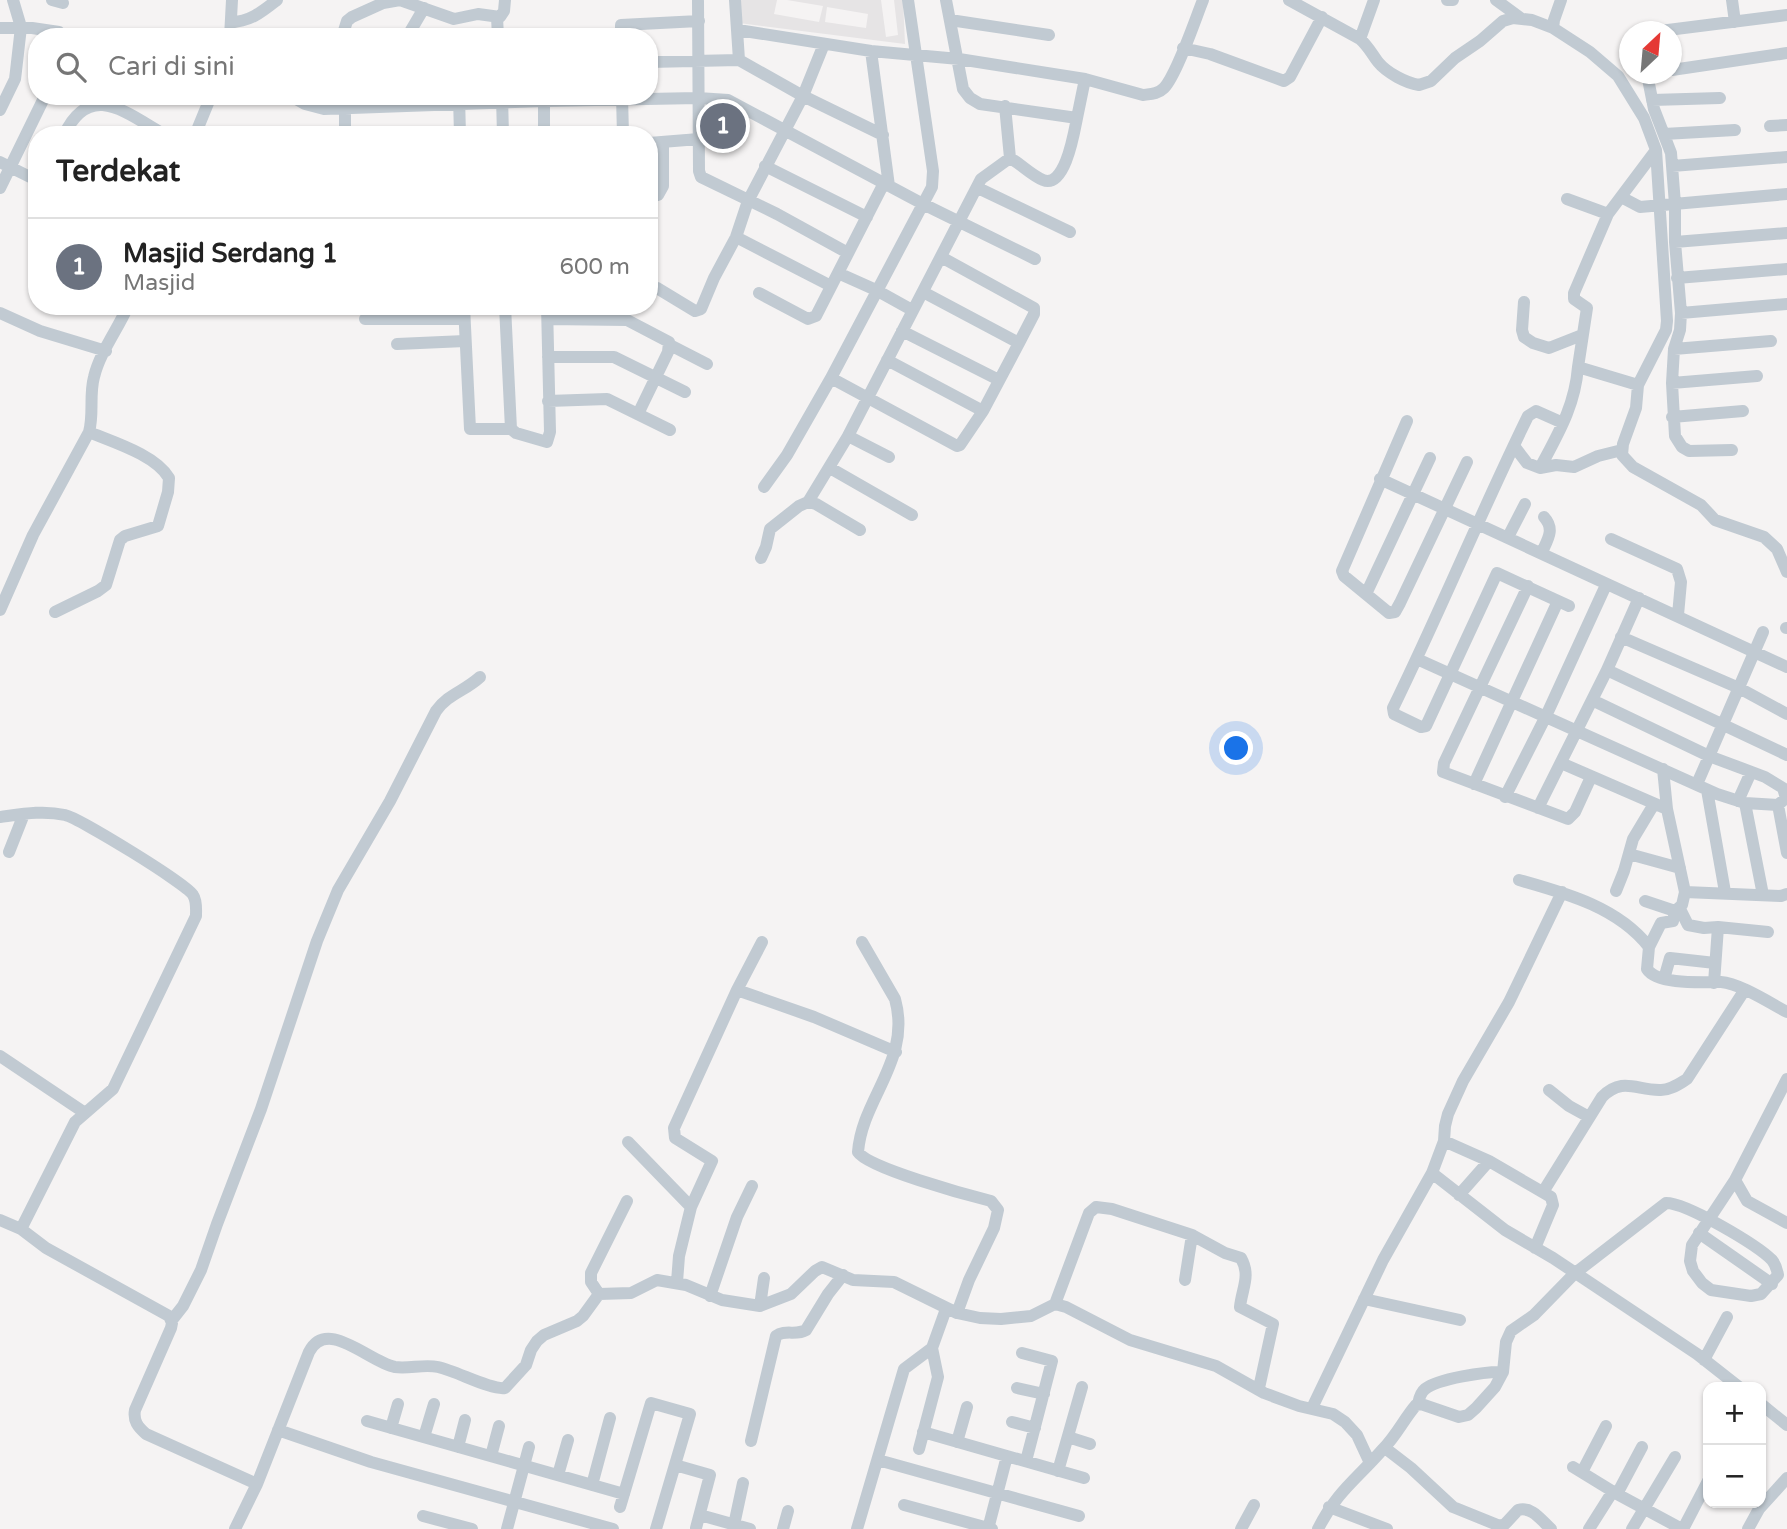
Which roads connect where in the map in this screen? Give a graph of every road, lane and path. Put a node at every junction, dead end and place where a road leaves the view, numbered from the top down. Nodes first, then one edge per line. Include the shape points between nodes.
1 (13, 0) edge
2 (232, 0) edge
3 (277, 0) edge
4 (505, 0) edge
5 (735, 0) edge
6 (908, 0) edge
7 (946, 0) edge
8 (1203, 0) edge
9 (1289, 0) edge
10 (1374, 0) edge
11 (1447, 0) edge
12 (1453, 0) edge
13 (1496, 0) edge
14 (1561, 0) edge
15 (1732, 0) edge
16 (698, 1) edge
17 (429, 6) edge
18 (1787, 15) edge
19 (497, 17) junction
20 (1322, 17) junction
21 (1522, 19) junction
22 (950, 20) junction
23 (699, 21) junction
24 (231, 22) junction
25 (1735, 22) junction
26 (21, 27) junction
27 (0, 28) edge
28 (28, 28) edge
29 (231, 28) edge
30 (345, 28) edge
31 (413, 28) edge
32 (498, 28) edge
33 (621, 28) edge
34 (1553, 28) junction
35 (1682, 28) edge
36 (738, 30) junction
37 (1049, 35) dead end
38 (1360, 39) junction
39 (824, 44) junction
40 (1183, 48) junction
41 (871, 51) junction
42 (1787, 53) edge
43 (915, 54) junction
44 (959, 59) junction
45 (698, 60) junction
46 (739, 60) junction
47 (658, 62) edge
48 (1682, 68) edge
49 (1085, 79) junction
50 (1649, 84) edge
51 (803, 96) junction
52 (698, 97) junction
53 (658, 98) edge
54 (1720, 98) dead end
55 (1652, 100) junction
56 (40, 105) edge
57 (95, 105) edge
58 (110, 105) edge
59 (207, 105) edge
60 (330, 105) edge
61 (388, 105) edge
62 (459, 105) edge
63 (502, 105) edge
64 (544, 105) edge
65 (622, 105) edge
66 (1005, 106) junction
67 (345, 108) junction
68 (0, 110) edge
69 (1077, 118) junction
70 (1787, 125) edge
71 (68, 126) edge
72 (148, 126) edge
73 (199, 126) edge
74 (345, 126) edge
75 (460, 126) edge
76 (503, 126) edge
77 (544, 126) edge
78 (622, 126) edge
79 (1770, 126) dead end
80 (1735, 130) dead end
81 (784, 131) junction
82 (1664, 134) junction
83 (883, 135) junction
84 (699, 139) junction
85 (658, 143) edge
86 (663, 143) junction
87 (1656, 150) junction
88 (1787, 157) edge
89 (1010, 158) junction
90 (5, 165) edge
91 (765, 166) junction
92 (1672, 166) junction
93 (28, 174) edge
94 (887, 185) junction
95 (0, 188) edge
96 (978, 188) junction
97 (1787, 194) edge
98 (658, 195) edge
99 (1620, 197) junction
100 (1567, 199) dead end
101 (748, 201) junction
102 (923, 204) junction
103 (1675, 204) junction
104 (1660, 205) junction
105 (1608, 214) junction
106 (867, 217) junction
107 (960, 221) junction
108 (1070, 232) dead end
109 (1787, 233) edge
110 (736, 237) junction
111 (1675, 242) junction
112 (848, 253) junction
113 (941, 257) junction
114 (1035, 259) dead end
115 (1787, 269) edge
116 (838, 273) junction
117 (1677, 278) junction
118 (831, 286) junction
119 (658, 289) edge
120 (876, 290) junction
121 (923, 292) junction
122 (759, 293) dead end
123 (1524, 302) dead end
124 (1787, 304) edge
125 (912, 310) junction
126 (0, 313) edge
127 (1681, 313) junction
128 (124, 315) edge
129 (431, 315) edge
130 (464, 315) edge
131 (505, 315) edge
132 (548, 315) edge
133 (571, 315) edge
134 (365, 319) dead end
135 (902, 331) junction
136 (1582, 335) junction
137 (465, 341) junction
138 (1771, 341) dead end
139 (1018, 343) junction
140 (397, 344) dead end
141 (670, 345) junction
142 (1674, 349) junction
143 (106, 351) junction
144 (548, 357) junction
145 (887, 360) junction
146 (707, 364) dead end
147 (1578, 367) junction
148 (1756, 376) dead end
149 (655, 377) junction
150 (831, 378) junction
151 (999, 380) junction
152 (1672, 383) junction
153 (1638, 385) junction
154 (685, 392) dead end
155 (868, 396) junction
156 (548, 401) junction
157 (983, 411) junction
158 (1743, 411) dead end
159 (638, 414) junction
160 (1672, 417) junction
161 (1407, 421) dead end
162 (1563, 423) junction
163 (511, 429) junction
164 (670, 430) dead end
165 (89, 432) junction
166 (848, 436) junction
167 (1514, 446) junction
168 (1622, 450) junction
169 (1732, 450) dead end
170 (889, 457) dead end
171 (1430, 458) dead end
172 (1467, 462) dead end
173 (830, 468) junction
174 (1540, 468) junction
175 (1380, 480) junction
176 (764, 487) dead end
177 (1413, 494) junction
178 (808, 502) junction
179 (1525, 504) dead end
180 (1445, 508) junction
181 (912, 515) dead end
182 (1544, 517) dead end
183 (1478, 524) junction
184 (860, 530) dead end
185 (1508, 537) junction
186 (1611, 539) dead end
187 (1542, 552) junction
188 (761, 558) dead end
189 (1787, 572) edge
190 (1606, 585) junction
191 (1528, 586) junction
192 (1366, 594) junction
193 (1639, 598) junction
194 (0, 610) edge
195 (55, 612) dead end
196 (1678, 615) junction
197 (1763, 632) dead end
198 (1621, 637) junction
199 (1756, 652) junction
200 (1417, 659) junction
201 (1787, 667) edge
202 (1607, 670) junction
203 (1451, 673) junction
204 (480, 677) dead end
205 (1479, 687) junction
206 (1740, 688) junction
207 (1511, 701) junction
208 (1592, 701) junction
209 (1787, 714) edge
210 (1546, 716) junction
211 (1722, 724) junction
212 (1576, 730) junction
213 (1709, 755) junction
214 (1787, 755) edge
215 (1560, 763) junction
216 (1663, 769) junction
217 (1751, 772) junction
218 (1591, 777) junction
219 (1474, 784) junction
220 (1702, 787) junction
221 (1505, 797) junction
222 (1742, 802) junction
223 (1654, 804) junction
224 (1778, 805) junction
225 (1538, 808) junction
226 (1667, 809) junction
227 (24, 814) junction
228 (0, 817) edge
229 (9, 852) dead end
230 (1787, 853) edge
231 (1629, 854) junction
232 (1680, 868) junction
233 (1519, 880) dead end
234 (1616, 891) dead end
235 (1562, 892) junction
236 (1685, 892) junction
237 (1726, 892) junction
238 (1787, 894) edge
239 (1763, 895) junction
240 (1645, 901) dead end
241 (1678, 910) junction
242 (1718, 927) junction
243 (1768, 932) dead end
244 (762, 942) dead end
245 (862, 942) dead end
246 (1649, 947) junction
247 (1715, 963) junction
248 (1664, 979) junction
249 (1714, 984) junction
250 (737, 990) junction
251 (1744, 991) junction
252 (1787, 1012) edge
253 (896, 1052) junction
254 (0, 1056) edge
255 (1787, 1079) edge
256 (1549, 1090) dead end
257 (85, 1113) junction
258 (1589, 1117) junction
259 (1444, 1141) junction
260 (628, 1142) dead end
261 (1489, 1161) junction
262 (1432, 1173) junction
263 (1735, 1180) junction
264 (752, 1186) dead end
265 (1544, 1192) junction
266 (1459, 1195) junction
267 (627, 1201) dead end
268 (691, 1207) junction
269 (0, 1220) edge
270 (1711, 1220) junction
271 (1787, 1223) edge
272 (21, 1229) junction
273 (1699, 1233) junction
274 (1192, 1235) junction
275 (1535, 1248) junction
276 (1574, 1274) junction
277 (842, 1275) junction
278 (764, 1278) dead end
279 (1185, 1280) dead end
280 (677, 1282) junction
281 (1772, 1284) junction
282 (599, 1294) junction
283 (710, 1296) junction
284 (1364, 1299) junction
285 (1055, 1304) junction
286 (760, 1306) junction
287 (952, 1311) junction
288 (1727, 1317) dead end
289 (172, 1320) junction
290 (1460, 1320) dead end
291 (932, 1348) junction
292 (1022, 1353) dead end
293 (1704, 1360) junction
294 (911, 1364) junction
295 (937, 1372) junction
296 (1503, 1372) junction
297 (1733, 1382) edge
298 (1082, 1387) dead end
299 (1017, 1388) dead end
300 (1259, 1388) junction
301 (1044, 1394) junction
302 (398, 1404) dead end
303 (434, 1404) dead end
304 (1418, 1404) junction
305 (968, 1407) dead end
306 (1312, 1408) junction
307 (1766, 1408) edge
308 (610, 1418) dead end
309 (465, 1420) dead end
310 (367, 1421) dead end
311 (1012, 1422) dead end
312 (1787, 1425) edge
313 (499, 1426) dead end
314 (1606, 1426) dead end
315 (391, 1428) junction
316 (1035, 1428) junction
317 (278, 1430) junction
318 (923, 1432) junction
319 (424, 1437) junction
320 (1068, 1437) junction
321 (568, 1440) dead end
322 (751, 1441) dead end
323 (957, 1442) junction
324 (1090, 1444) dead end
325 (458, 1447) junction
326 (528, 1447) dead end
327 (1642, 1447) dead end
328 (1385, 1448) junction
329 (919, 1449) dead end
330 (491, 1456) junction
331 (1007, 1456) junction
332 (1675, 1457) dead end
333 (878, 1460) junction
334 (1026, 1461) junction
335 (1370, 1463) junction
336 (524, 1465) junction
337 (675, 1465) junction
338 (1058, 1471) junction
339 (558, 1475) junction
340 (1084, 1478) dead end
341 (1787, 1478) edge
342 (743, 1483) dead end
343 (257, 1484) junction
344 (592, 1485) junction
345 (1703, 1491) edge
346 (1615, 1492) junction
347 (997, 1493) junction
348 (624, 1494) junction
349 (514, 1501) junction
350 (904, 1505) dead end
351 (1254, 1505) dead end
352 (621, 1507) dead end
353 (1329, 1507) junction
354 (1645, 1508) junction
355 (788, 1511) dead end
356 (423, 1516) dead end
357 (1079, 1516) dead end
358 (698, 1522) edge
359 (1481, 1524) edge
360 (734, 1525) junction
361 (235, 1529) edge
362 (472, 1529) edge
363 (507, 1529) edge
364 (613, 1529) edge
365 (656, 1529) edge
366 (750, 1529) edge
367 (783, 1529) edge
368 (857, 1529) edge
369 (989, 1529) edge
370 (1241, 1529) edge
371 (1318, 1529) edge
372 (1387, 1529) edge
373 (1551, 1529) edge
374 (1589, 1529) edge
375 (1632, 1529) edge
376 (1683, 1529) edge
377 (1748, 1529) edge

1 - 26 street
2 - 24 street
3 - 24 street via 243,22
4 - 19 street via 504,11
5 - 36 street
6 - 43 street
7 - 22 street
8 - 40 street
9 - 20 street
10 - 38 street
11 - 12 street
13 - 21 street
14 - 34 street
15 - 25 street
16 - 23 street
17 - 19 street via 454,19 478,14
17 - 30 street via 400,0 383,3 352,17
17 - 31 street
18 - 25 street
19 - 32 street
20 - 38 street
20 - 40 street via 1284,81
21 - 34 street
21 - 38 street via 1503,20 1432,81 1419,85 1379,64
22 - 37 street
22 - 44 street
23 - 33 street
23 - 45 street
24 - 29 street
25 - 35 street
26 - 27 street
26 - 28 street
26 - 68 street via 15,79
34 - 87 street via 1618,76 1636,101
36 - 39 street
36 - 46 street
39 - 41 street
39 - 51 street
40 - 49 street via 1165,87 1157,93 1143,95
41 - 43 street
41 - 83 street
42 - 48 street
43 - 44 street
43 - 102 street via 933,176
44 - 49 street
44 - 66 street via 963,89 970,98 980,104
45 - 46 street
45 - 47 street
45 - 52 street
46 - 51 street
49 - 69 street
50 - 55 street
51 - 81 street
51 - 83 street
52 - 53 street
52 - 81 street via 728,100
52 - 84 street
54 - 55 street
55 - 82 street
56 - 90 street
57 - 71 street via 79,111
58 - 72 street
59 - 73 street
60 - 67 street
61 - 67 street
62 - 75 street
63 - 76 street
64 - 77 street
65 - 78 street
66 - 69 street
66 - 89 street
67 - 74 street
69 - 89 street via 1061,172 1053,181 1042,180
70 - 79 street
80 - 82 street
81 - 91 street
81 - 94 street
82 - 92 street
83 - 94 street
84 - 86 street
84 - 101 street via 701,177
85 - 86 street
86 - 98 street via 663,186
87 - 99 street
87 - 104 street
88 - 92 street
89 - 96 street via 984,176
90 - 93 street
90 - 95 street
91 - 101 street
91 - 106 street
92 - 103 street
94 - 102 street
94 - 106 street
96 - 107 street
96 - 108 street
97 - 103 street
99 - 104 street via 1640,207
99 - 105 street
100 - 105 street
101 - 110 street
101 - 112 street
102 - 107 street
102 - 120 street
103 - 104 street
103 - 111 street
104 - 153 street via 1666,330
105 - 136 street via 1573,296 1587,308
106 - 112 street
107 - 113 street
107 - 114 street
109 - 111 street
110 - 118 street
110 - 119 street via 700,311
111 - 117 street
112 - 116 street
113 - 121 street
113 - 139 street via 1034,308
115 - 117 street
116 - 118 street
116 - 120 street
117 - 127 street
118 - 122 street via 812,318
120 - 125 street
120 - 150 street
121 - 125 street
121 - 139 street
123 - 136 street via 1522,330 1533,343 1549,348
124 - 127 street
125 - 135 street
126 - 143 street
127 - 142 street
128 - 143 street
129 - 134 street
130 - 137 street
131 - 163 street
132 - 144 street
133 - 141 street via 627,320
135 - 145 street
135 - 151 street
136 - 147 street
137 - 140 street
137 - 163 street via 470,429
138 - 142 street
139 - 151 street
141 - 146 street
141 - 149 street
142 - 152 street
143 - 165 street via 93,379
144 - 149 street via 614,357
144 - 156 street
145 - 155 street
145 - 157 street
147 - 153 street
147 - 162 street via 1576,390
148 - 152 street
149 - 154 street
149 - 159 street
150 - 155 street
150 - 176 street
151 - 157 street
152 - 160 street
153 - 168 street via 1636,408
155 - 157 street via 957,446
155 - 166 street
156 - 159 street via 607,399
156 - 163 street via 549,440 541,442
158 - 160 street
159 - 164 street
160 - 169 street via 1675,436 1689,451
161 - 175 street
162 - 167 street via 1533,412
162 - 174 street
165 - 194 street via 33,535
165 - 195 street via 159,466 169,478 169,492 158,526 120,540 106,585
166 - 170 street
166 - 173 street
167 - 174 street via 1527,463
167 - 183 street
168 - 174 street via 1574,467
168 - 189 street via 1625,461 1696,501 1715,520 1764,537 1777,549
171 - 177 street
172 - 180 street
173 - 178 street
173 - 181 street
175 - 177 street
175 - 192 street via 1342,571
177 - 180 street
177 - 192 street
178 - 184 street
178 - 188 street via 770,528
179 - 185 street
180 - 183 street
180 - 192 street via 1395,612
182 - 187 street via 1551,530
183 - 185 street
183 - 200 street
185 - 187 street
186 - 196 street via 1676,569 1681,582
187 - 190 street
190 - 193 street
190 - 210 street
191 - 203 street via 1493,570
191 - 205 street
191 - 207 street via 1564,603
193 - 196 street
193 - 198 street
196 - 199 street
197 - 199 street
198 - 202 street
198 - 206 street
199 - 201 street
199 - 206 street
200 - 203 street
200 - 203 street via 1393,711 1421,727 1426,726
202 - 208 street
202 - 211 street
203 - 205 street
204 - 289 street via 444,699 436,711 338,890 201,1270
205 - 207 street
205 - 219 street via 1443,765 1446,774
206 - 209 street
206 - 211 street
207 - 210 street
207 - 219 street
208 - 212 street
208 - 213 street
210 - 212 street
210 - 221 street
211 - 213 street
211 - 214 street
212 - 215 street
212 - 216 street
213 - 217 street
213 - 220 street
215 - 218 street
215 - 225 street
216 - 220 street
216 - 226 street
217 - 222 street
217 - 224 street via 1783,788 1786,799
218 - 223 street
218 - 225 street via 1568,819
219 - 221 street
220 - 222 street
220 - 237 street
221 - 225 street
222 - 224 street
222 - 239 street
223 - 226 street
223 - 231 street
224 - 230 street
226 - 232 street
227 - 228 street
227 - 229 street
227 - 257 street via 52,813 84,822 179,881 197,906 113,1089
231 - 232 street
231 - 234 street
232 - 236 street
233 - 235 street
235 - 246 street via 1627,925
235 - 259 street via 1509,1002 1464,1081 1444,1126
236 - 237 street
236 - 241 street
237 - 239 street
238 - 239 street
240 - 241 street
241 - 242 street via 1688,925
241 - 246 street via 1673,921 1661,923
242 - 243 street
242 - 247 street
244 - 250 street
245 - 253 street via 895,999
246 - 248 street via 1647,969
247 - 248 street via 1670,958
247 - 249 street
248 - 249 street
249 - 251 street
250 - 253 street
250 - 268 street via 674,1128 675,1139 712,1161
251 - 252 street
251 - 258 street via 1687,1079 1661,1090 1614,1086
253 - 287 street via 862,1131 860,1156 990,1201 998,1210 994,1228
254 - 257 street
255 - 263 street
256 - 258 street
257 - 272 street via 66,1137
258 - 265 street
259 - 261 street
259 - 262 street
260 - 268 street
261 - 265 street
261 - 266 street
262 - 266 street
262 - 284 street
263 - 270 street
263 - 271 street via 1747,1201
264 - 283 street
265 - 275 street via 1553,1202
266 - 275 street
267 - 282 street via 590,1273
268 - 280 street
269 - 272 street
270 - 273 street
270 - 276 street via 1666,1203
270 - 281 street via 1772,1261 1778,1275
272 - 289 street
273 - 281 street
273 - 281 street via 1690,1261 1706,1287 1751,1296
274 - 279 street
274 - 285 street via 1105,1207 1092,1209
274 - 300 street via 1241,1258 1247,1277 1240,1307 1273,1324
275 - 276 street
276 - 293 street
276 - 296 street via 1534,1315 1511,1331
277 - 286 street via 818,1268 791,1294
277 - 287 street via 894,1282
277 - 322 street via 806,1330 776,1336
278 - 286 street
280 - 282 street via 657,1280 631,1293
280 - 283 street
282 - 317 street via 577,1321 537,1341 526,1365 505,1388 492,1388 436,1367 396,1367 336,1339 322,1339 312,1345
283 - 286 street
284 - 290 street
284 - 306 street
285 - 287 street via 1021,1317 980,1318
285 - 300 street via 1130,1339 1216,1366
287 - 291 street
288 - 293 street
289 - 343 street via 135,1410 136,1423 146,1434
291 - 294 street
291 - 295 street
292 - 301 street via 1052,1361
293 - 297 street
294 - 295 street
294 - 333 street via 904,1369
295 - 318 street
296 - 304 street via 1483,1372 1432,1385 1423,1390
296 - 304 street via 1468,1415 1459,1417
298 - 320 street
299 - 301 street
300 - 306 street
301 - 316 street
302 - 315 street
303 - 319 street
304 - 328 street
305 - 323 street
306 - 335 street via 1345,1422
307 - 312 street
308 - 344 street
309 - 325 street
310 - 315 street
311 - 316 street
313 - 330 street
314 - 346 street via 1578,1469
315 - 319 street
316 - 334 street
317 - 343 street
317 - 349 street via 371,1462
318 - 323 street
318 - 329 street
319 - 325 street
320 - 324 street
320 - 338 street
321 - 339 street
323 - 331 street
325 - 330 street
326 - 336 street
327 - 346 street
328 - 335 street
328 - 359 street via 1453,1507
330 - 336 street
331 - 334 street
331 - 347 street
332 - 354 street
333 - 347 street
333 - 368 street
334 - 338 street
335 - 353 street
336 - 339 street
336 - 349 street
337 - 348 street via 690,1415 651,1403
337 - 358 street via 710,1475
337 - 365 street
338 - 340 street
339 - 344 street
341 - 377 street
342 - 360 street
343 - 361 street
344 - 348 street
345 - 376 street
346 - 354 street
346 - 374 street
347 - 357 street
347 - 369 street
348 - 352 street
349 - 363 street
349 - 364 street
350 - 369 street
351 - 370 street
353 - 371 street
353 - 372 street
354 - 375 street
354 - 376 street
355 - 367 street
356 - 362 street
358 - 360 street
359 - 373 street via 1506,1524 1521,1508 1535,1513
360 - 366 street

